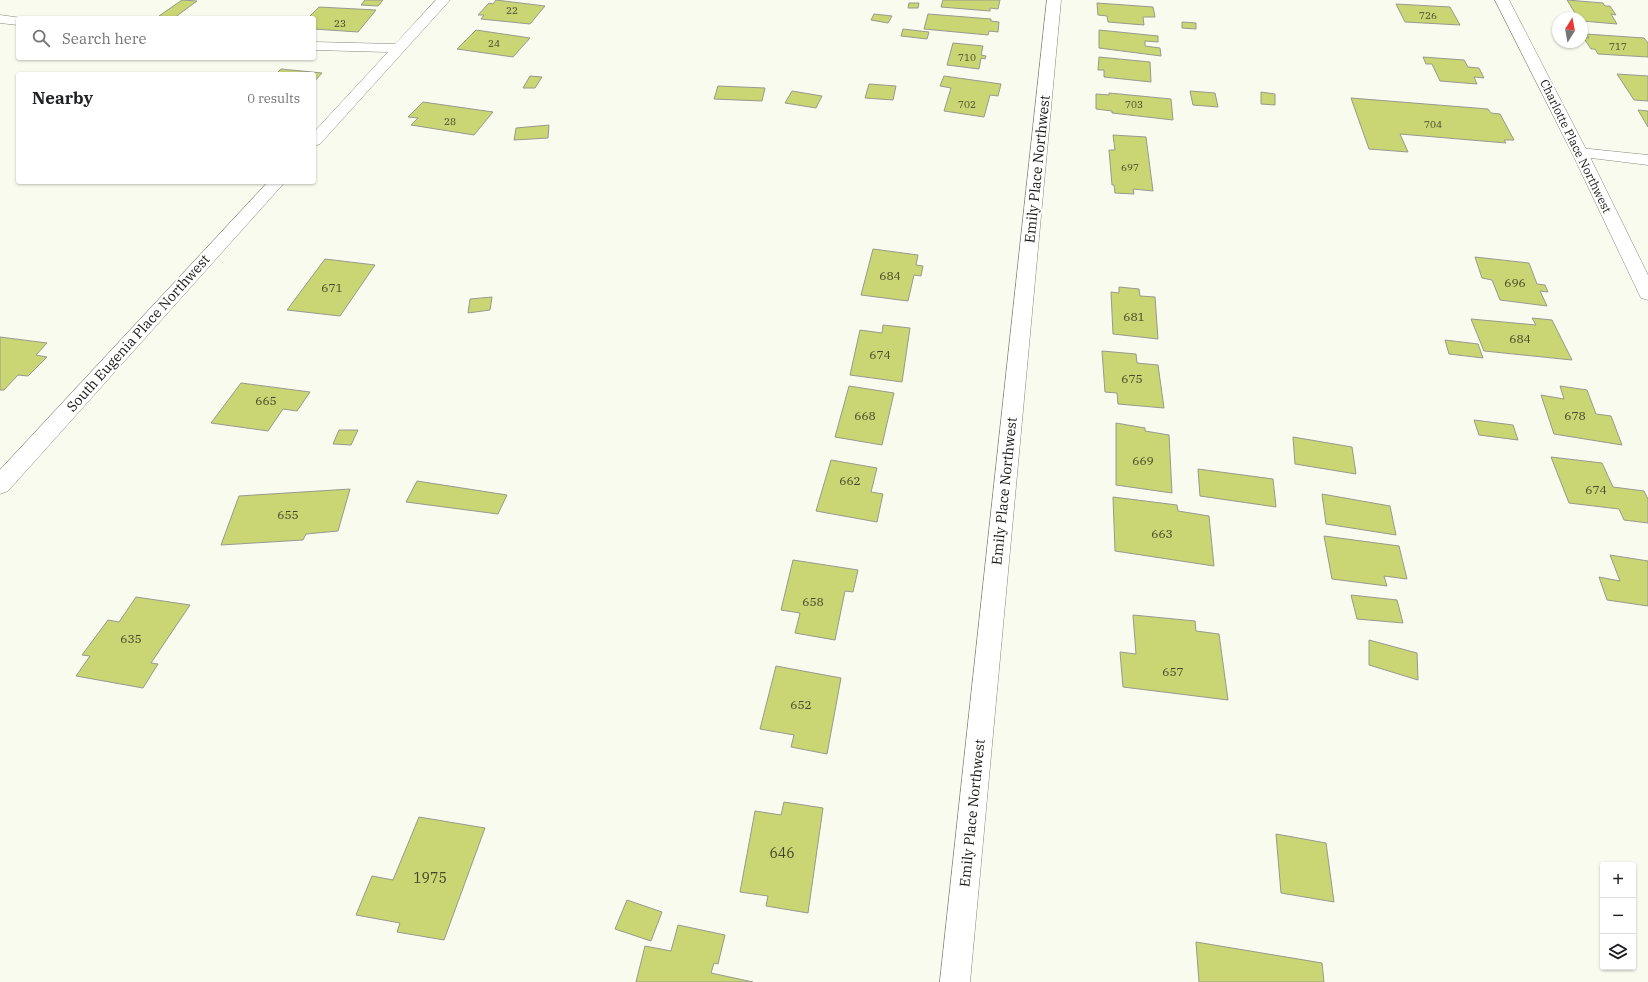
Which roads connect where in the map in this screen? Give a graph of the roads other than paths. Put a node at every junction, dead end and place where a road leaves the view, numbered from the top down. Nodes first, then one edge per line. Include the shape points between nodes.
1 (443, 0) edge
2 (1054, 0) edge
3 (1502, 0) edge
4 (0, 19) edge
5 (16, 21) edge
6 (316, 46) edge
7 (399, 48) junction
8 (316, 139) edge
9 (1580, 153) junction
10 (1648, 160) edge
11 (275, 184) edge
12 (1648, 294) edge
13 (0, 485) edge
14 (955, 982) edge

1 - 7 street
2 - 14 street, Emily Place Northwest
3 - 9 street, Charlotte Place Northwest
4 - 5 street
6 - 7 street
7 - 8 street
9 - 10 lane
9 - 12 street, Charlotte Place Northwest
11 - 13 street, South Eugenia Place Northwest

